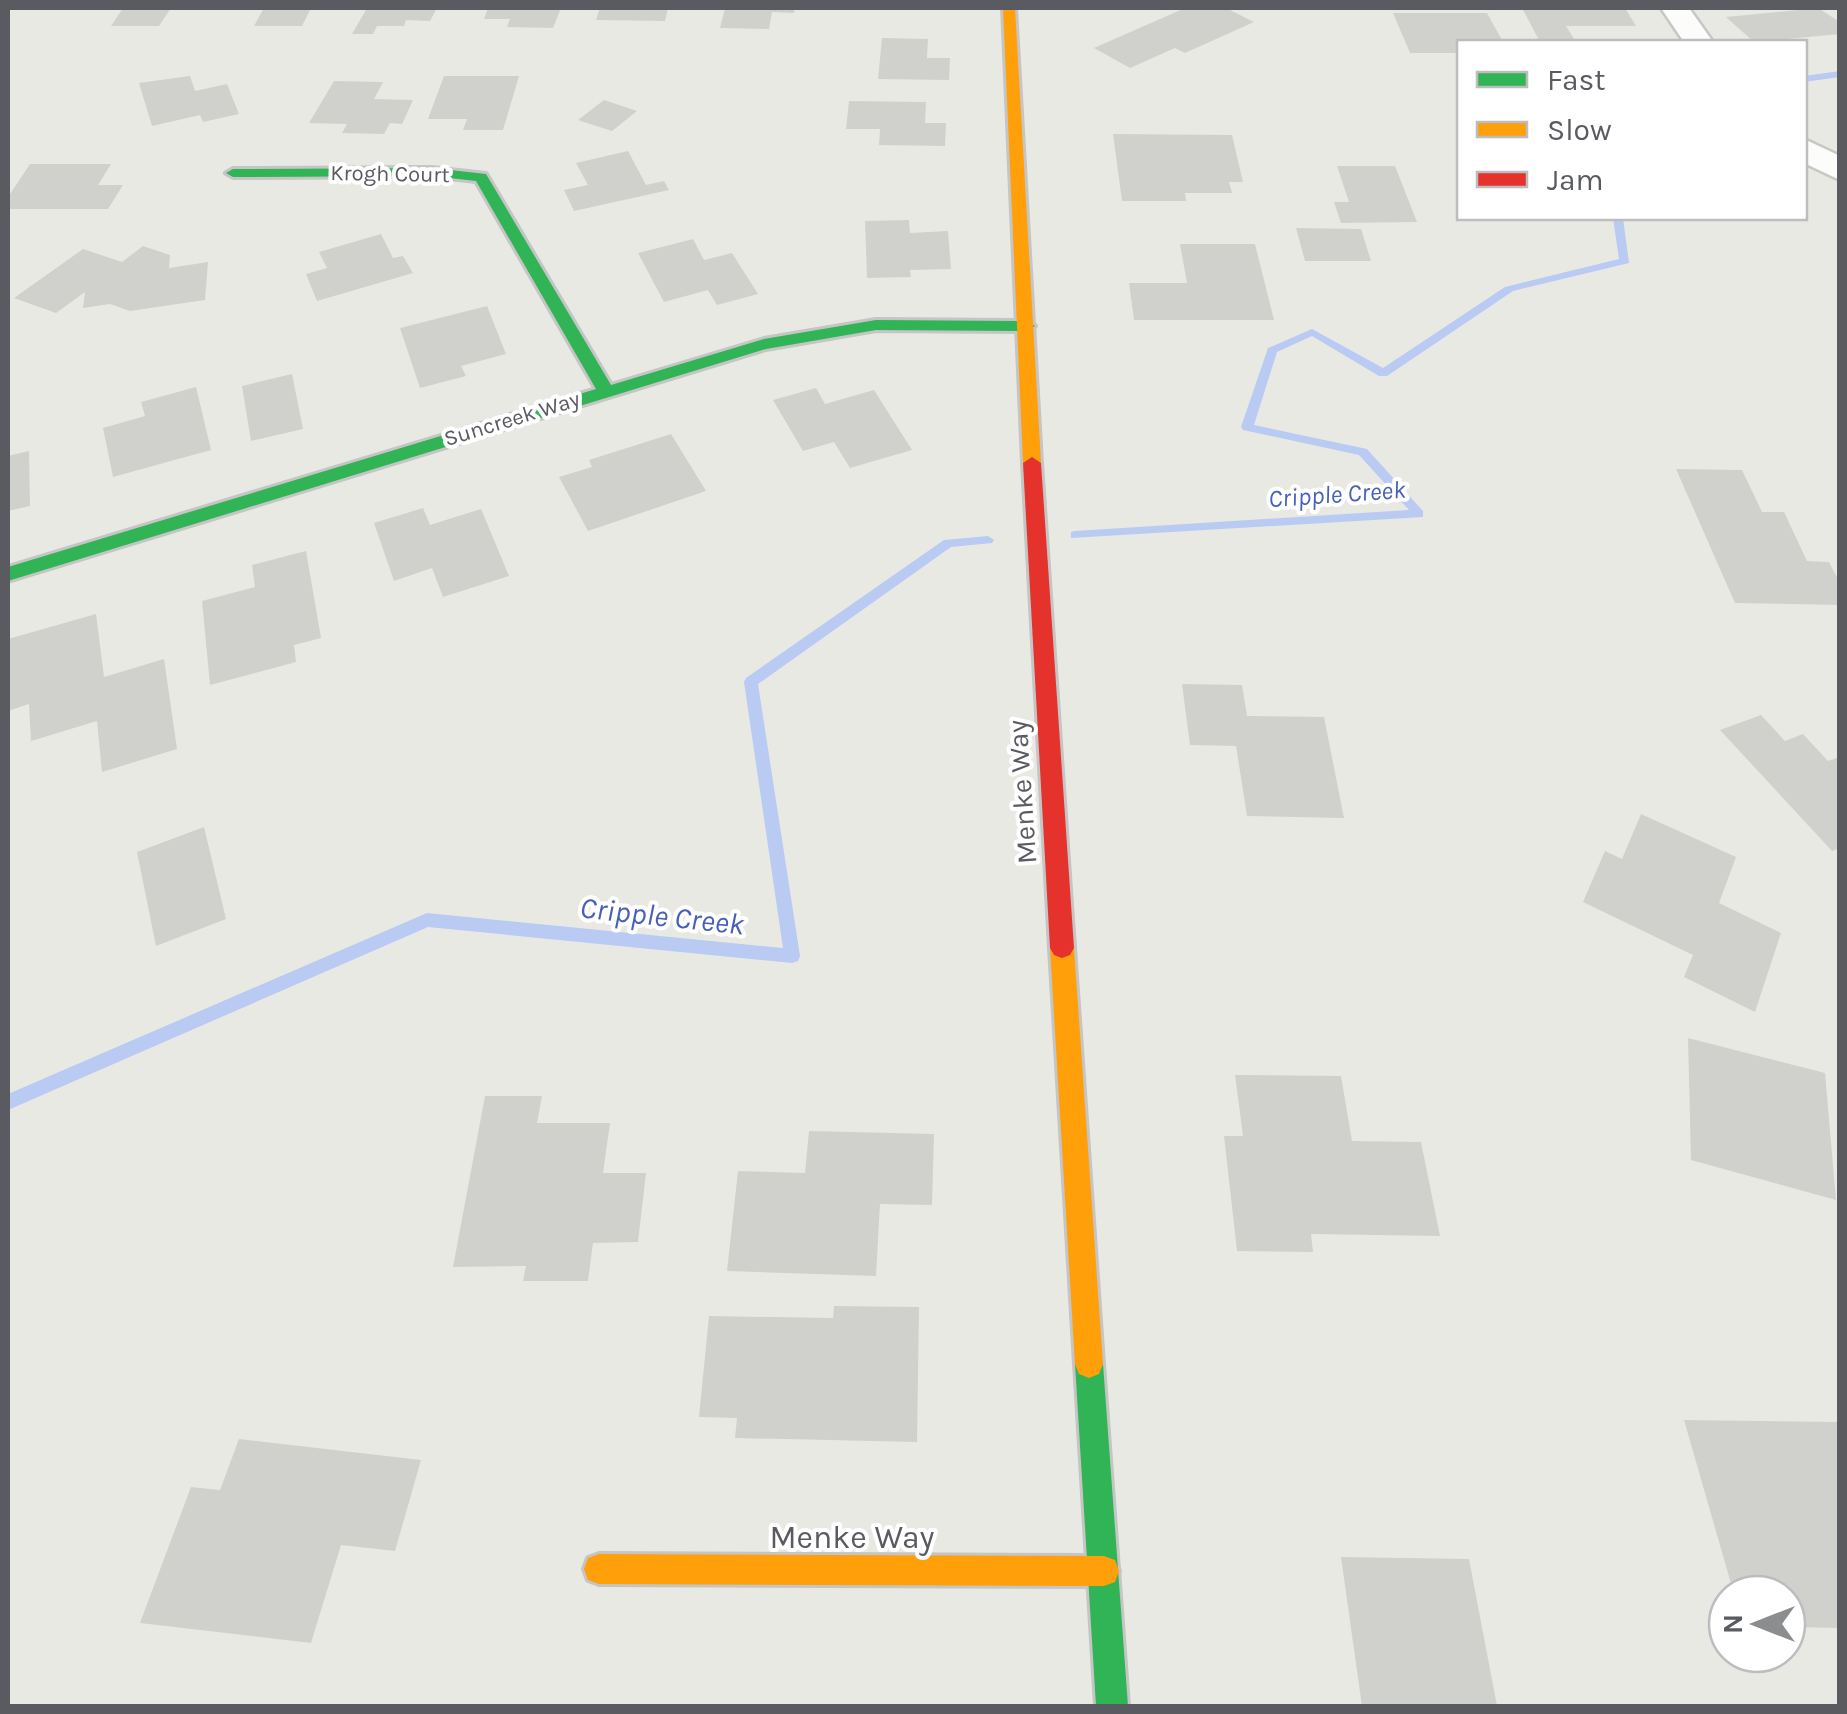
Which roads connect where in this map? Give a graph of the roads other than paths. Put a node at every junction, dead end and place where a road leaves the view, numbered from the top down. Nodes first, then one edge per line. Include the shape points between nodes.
1 (1010, 8) edge
2 (1675, 8) edge
3 (1697, 40) edge
4 (1807, 151) edge
5 (1840, 170) edge
6 (233, 173) dead end
7 (1027, 326) junction
8 (605, 390) junction
9 (8, 574) edge
10 (599, 1569) dead end
11 (1104, 1571) junction
12 (1112, 1706) edge

1 - 7 street, Menke Way
2 - 3 street
4 - 5 street
6 - 8 street, Krogh Court via 432,172 481,178
7 - 8 street, Suncreek Way via 876,325 822,332
7 - 11 street, Menke Way via 1042,651
8 - 9 street, Suncreek Way
10 - 11 street, Menke Way
11 - 12 street, Menke Way

